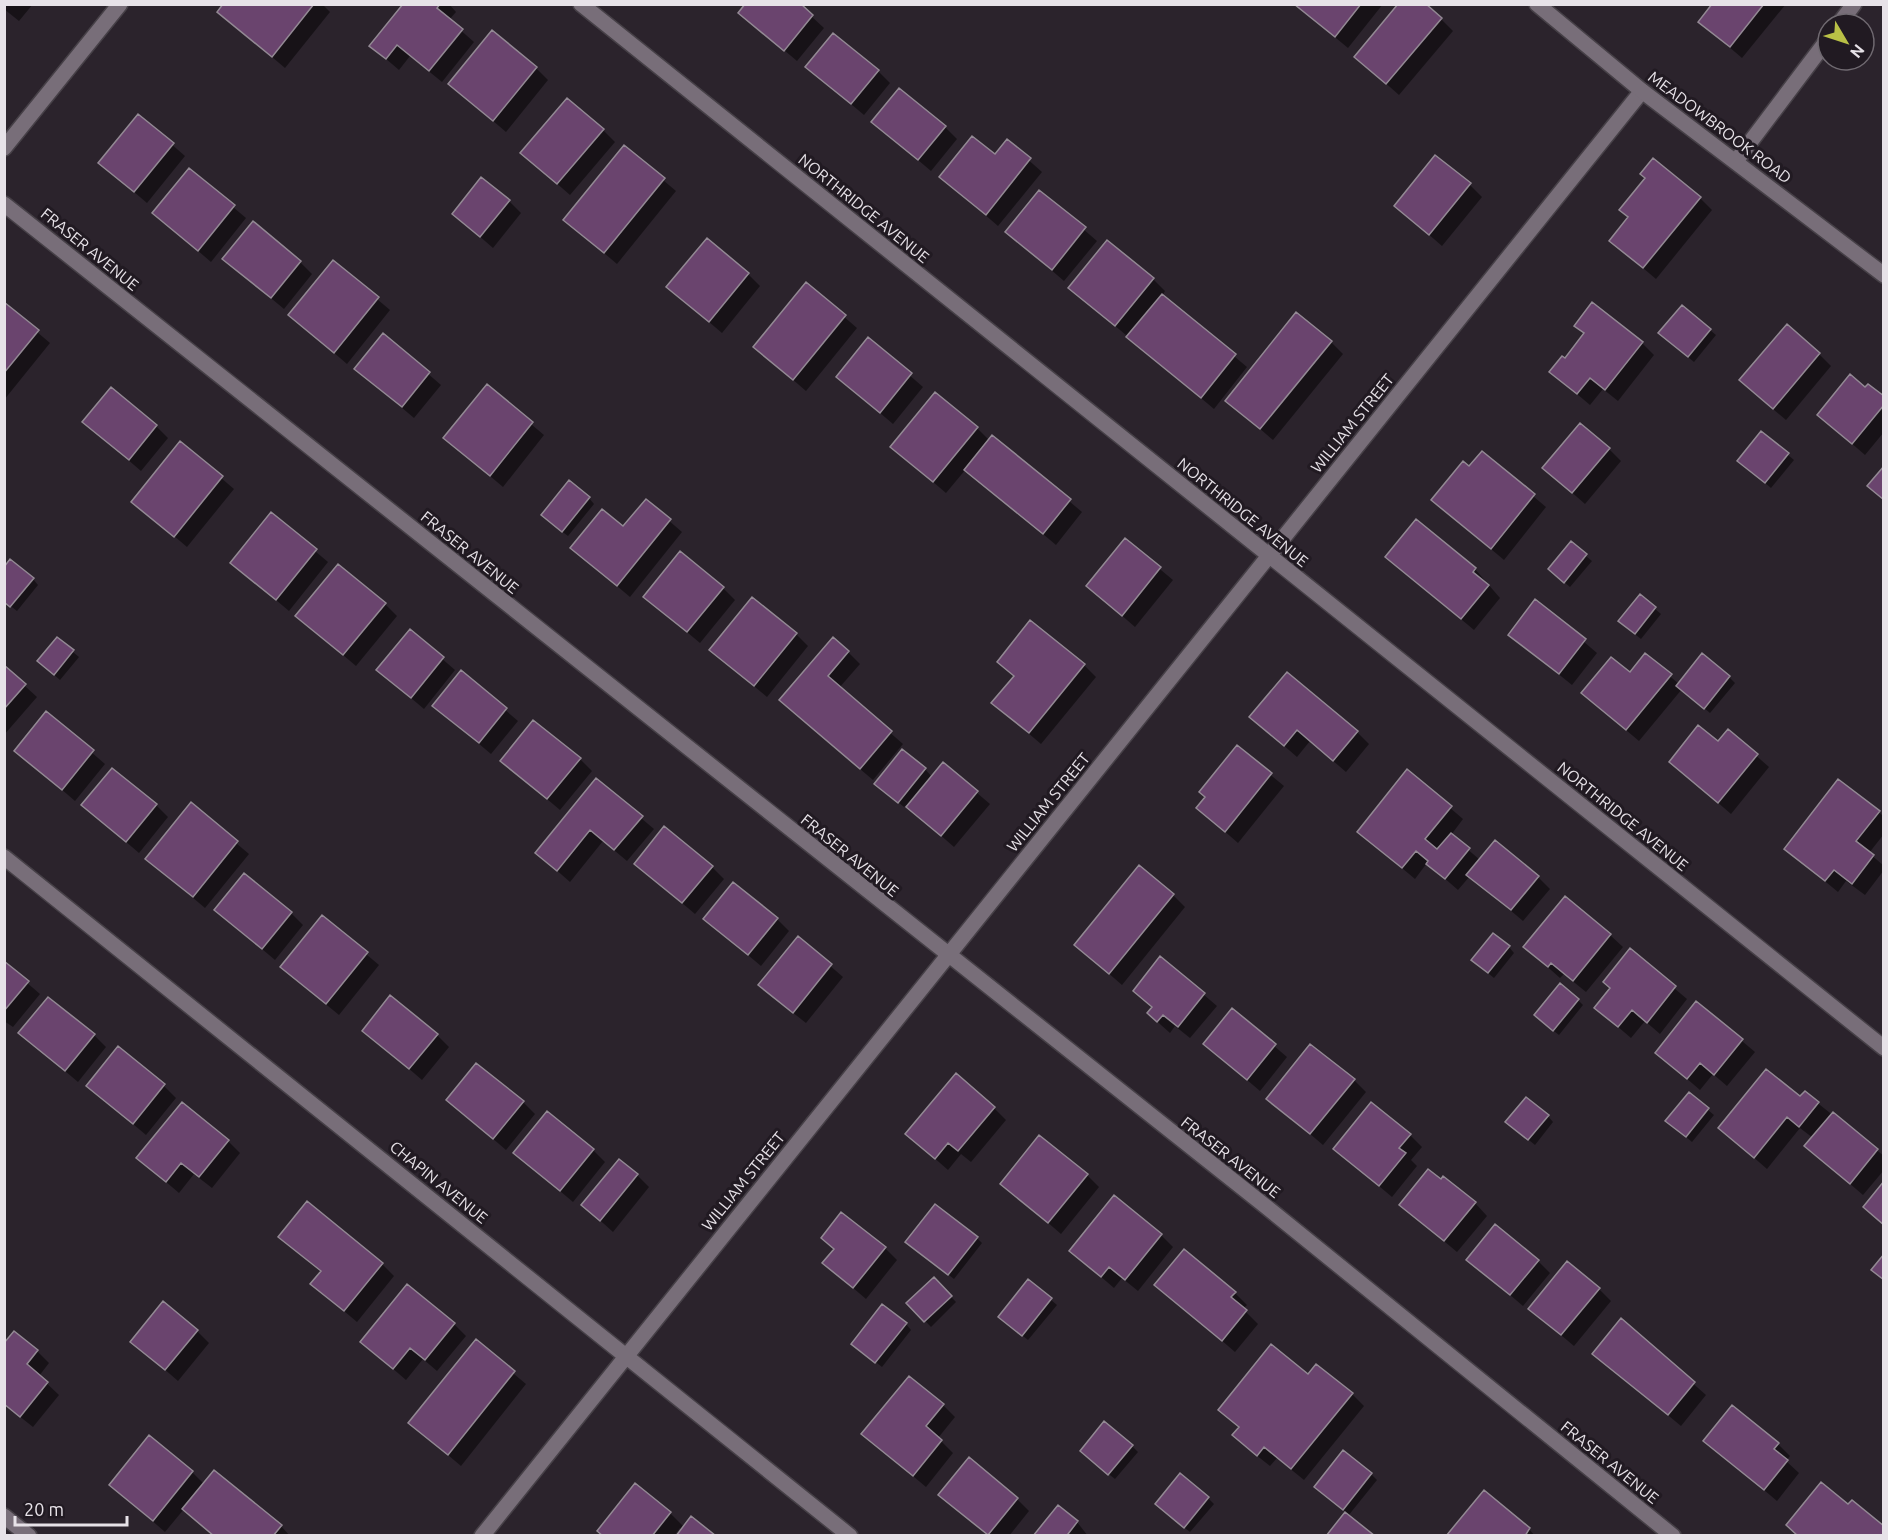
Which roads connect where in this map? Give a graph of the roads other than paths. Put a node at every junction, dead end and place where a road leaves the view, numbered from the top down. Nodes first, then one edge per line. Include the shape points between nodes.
1 (120, 4) edge
2 (581, 4) edge
3 (1537, 4) edge
4 (1816, 55) edge
5 (1642, 91) junction
6 (4, 148) edge
7 (1736, 161) junction
8 (4, 204) edge
9 (1884, 275) edge
10 (1269, 556) junction
11 (4, 857) edge
12 (947, 956) junction
13 (1884, 1048) edge
14 (626, 1356) junction
15 (4, 1516) edge
16 (29, 1536) edge
17 (482, 1536) edge
18 (850, 1536) edge
19 (1673, 1536) edge

1 - 6 street
2 - 10 street, NORTHRIDGE AVENUE
3 - 5 street, MEADOWBROOK ROAD
4 - 7 street
5 - 7 street, MEADOWBROOK ROAD
5 - 10 street, WILLIAM STREET
7 - 9 street, MEADOWBROOK ROAD
8 - 12 street, FRASER AVENUE
10 - 12 street, WILLIAM STREET
10 - 13 street, NORTHRIDGE AVENUE
11 - 14 street, CHAPIN AVENUE
12 - 14 street, WILLIAM STREET
12 - 19 street, FRASER AVENUE
14 - 17 street, WILLIAM STREET
14 - 18 street, CHAPIN AVENUE
15 - 16 street

